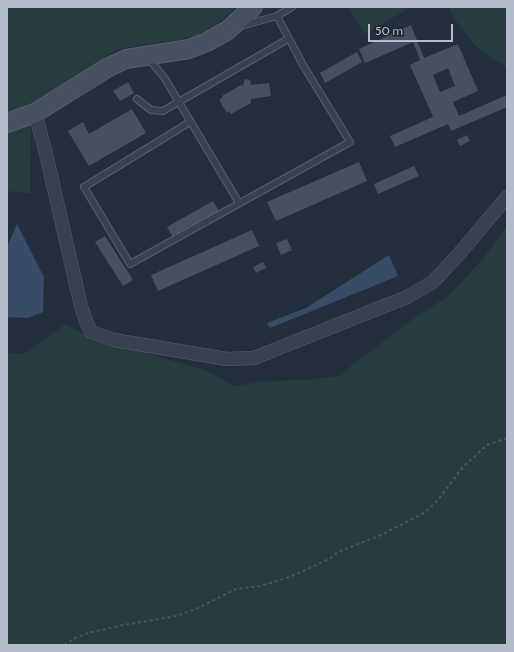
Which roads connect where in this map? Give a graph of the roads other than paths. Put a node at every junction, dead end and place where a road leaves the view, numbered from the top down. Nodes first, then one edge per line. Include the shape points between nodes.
1 (253, 7) edge
2 (292, 7) edge
3 (277, 16) junction
4 (228, 30) junction
5 (288, 38) junction
6 (146, 56) junction
7 (137, 99) dead end
8 (178, 102) junction
9 (36, 113) junction
10 (190, 122) junction
11 (7, 123) edge
12 (507, 197) edge
13 (239, 203) junction

1 - 4 street
2 - 3 lane
3 - 4 lane
3 - 5 lane
4 - 6 street via 189,49
5 - 8 lane
5 - 13 lane via 350,142
6 - 8 lane via 164,77
6 - 9 street via 126,59 107,68
7 - 8 lane via 151,110 163,111
8 - 10 lane
9 - 11 street
9 - 12 street via 86,322 91,332 114,340 227,359 254,358 407,296 433,282
10 - 13 lane
10 - 13 lane via 84,187 130,264

